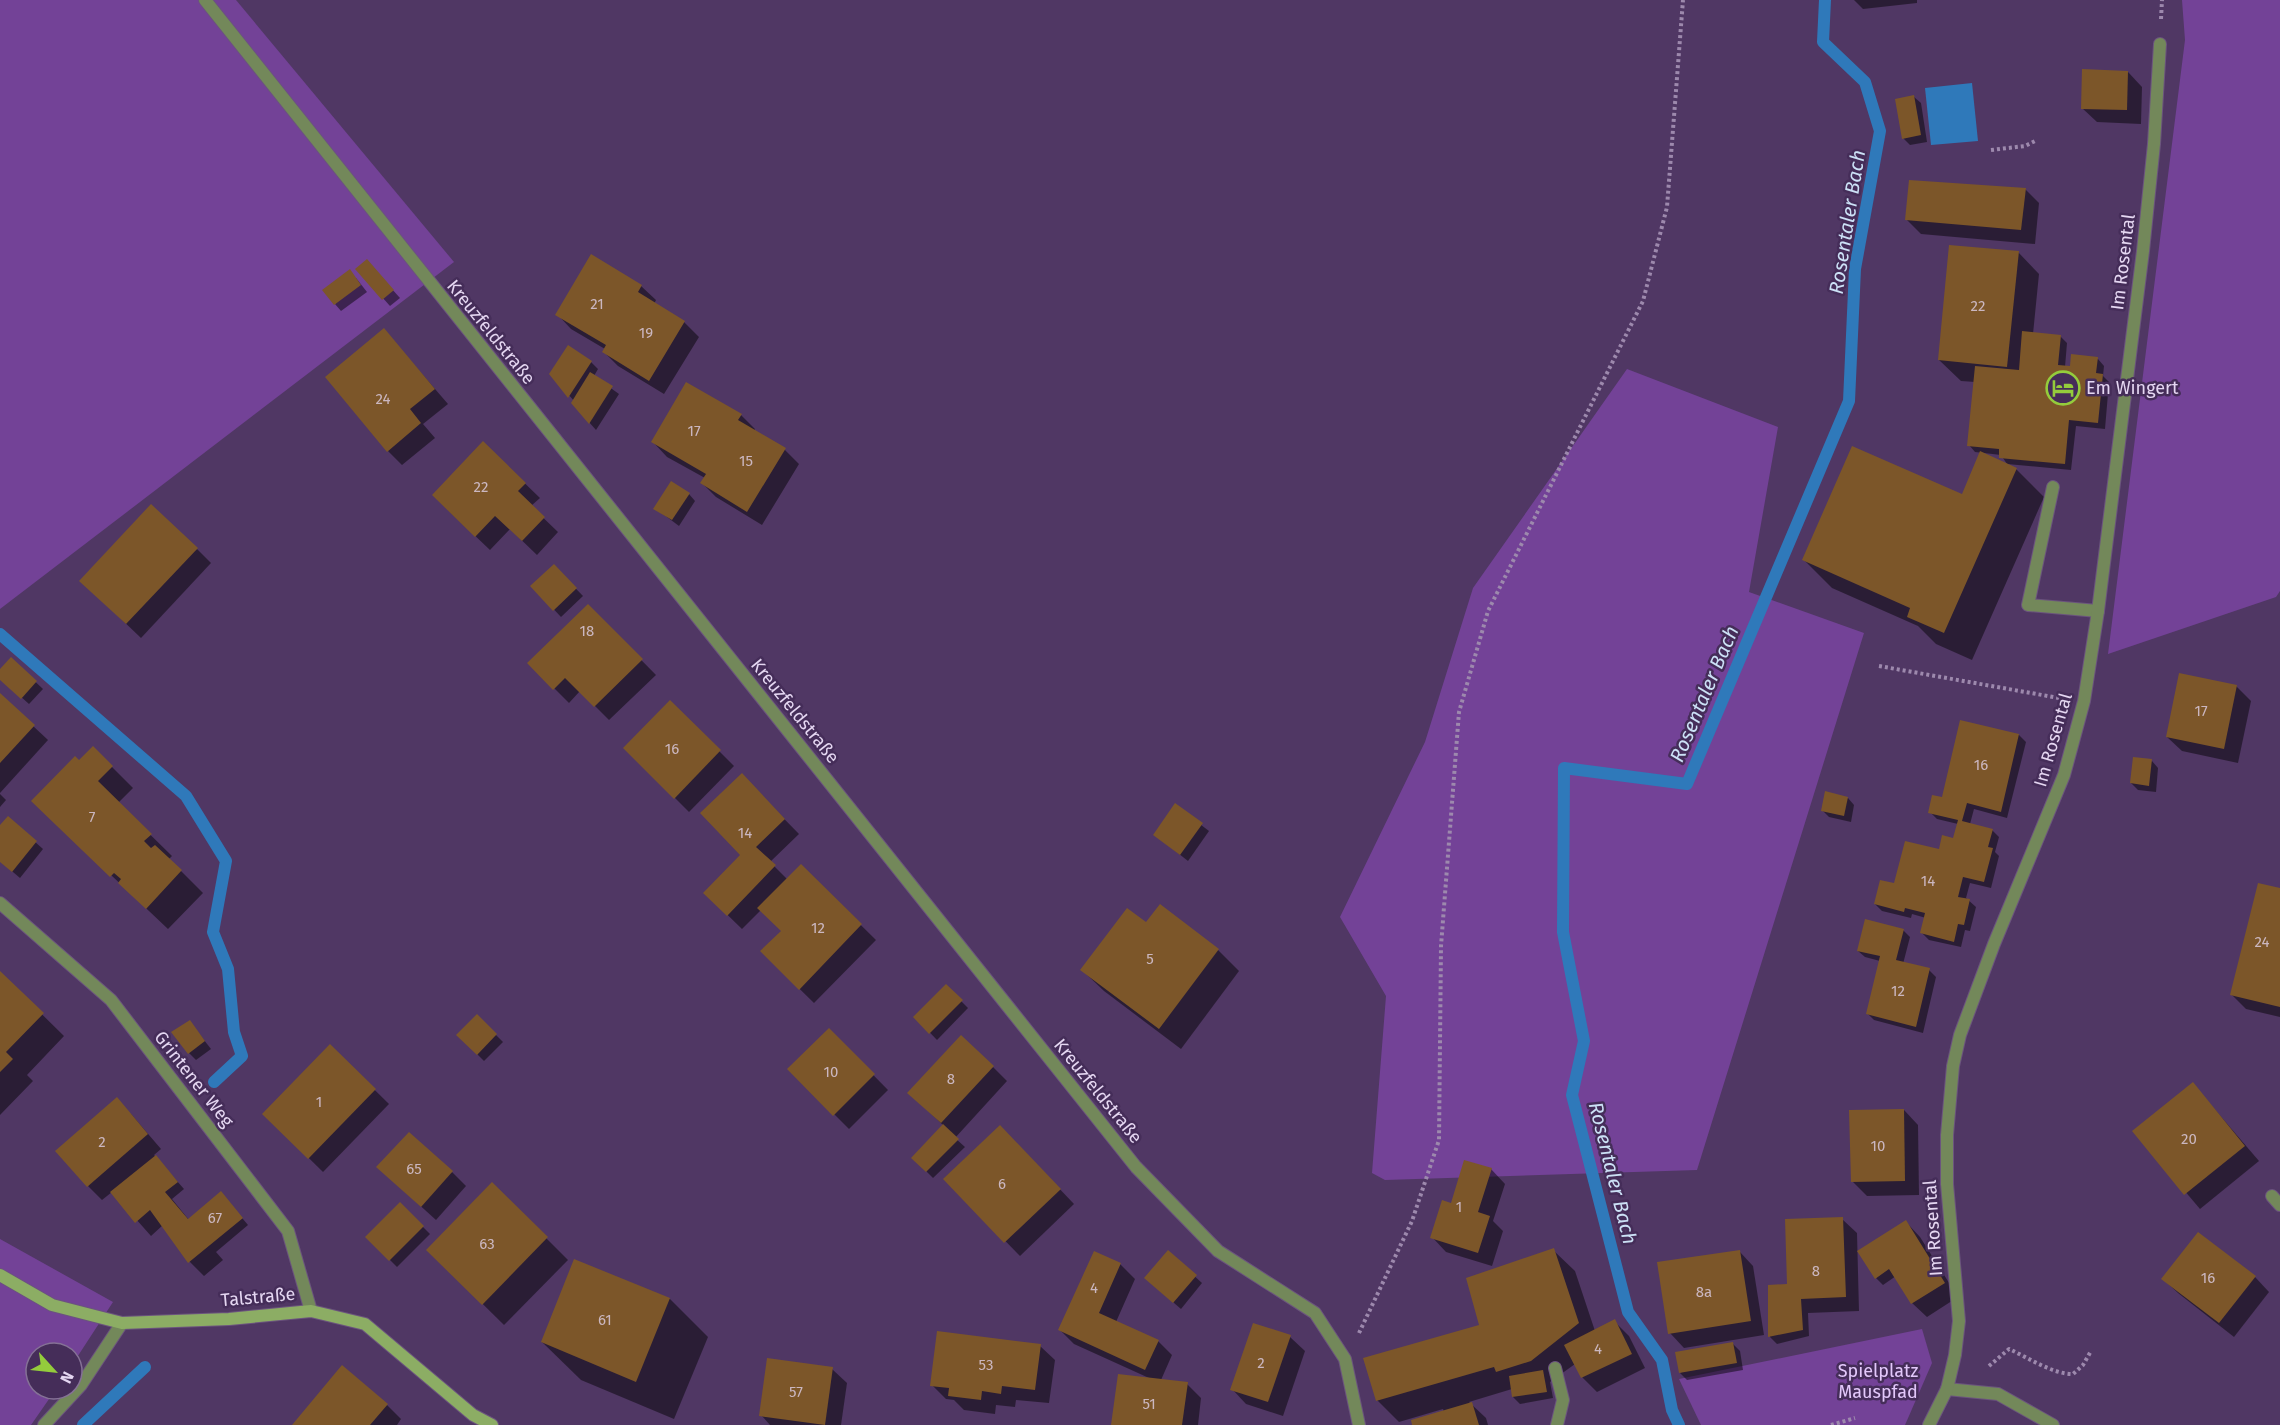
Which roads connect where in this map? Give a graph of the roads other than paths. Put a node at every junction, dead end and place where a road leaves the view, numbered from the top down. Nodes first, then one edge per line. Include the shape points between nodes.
1 (205, 0) edge
2 (2160, 44) dead end
3 (2053, 487) dead end
4 (2098, 611) junction
5 (0, 903) edge
6 (0, 1275) edge
7 (311, 1311) junction
8 (122, 1323) junction
9 (1555, 1368) dead end
10 (1947, 1389) junction
11 (44, 1425) edge
12 (492, 1425) edge
13 (1359, 1425) edge
14 (1557, 1425) edge
15 (1929, 1425) edge
16 (2053, 1425) edge

1 - 13 street, Kreuzfeldstraße via 1136,1167 1218,1251 1315,1313 1345,1359
2 - 4 street, Im Rosental via 2143,251
3 - 4 street via 2028,605
4 - 10 street, Im Rosental via 2084,701 2064,775 1998,933 1960,1035 1953,1066 1947,1184 1959,1321
5 - 7 street, Grintener Weg via 111,1000 282,1222
6 - 8 main road, Talstraße via 52,1305
7 - 8 main road, Talstraße
7 - 12 main road, Talstraße via 365,1324 473,1415
8 - 11 street via 81,1385
9 - 14 street via 1563,1400
10 - 15 street, Im Rosental
10 - 16 street via 1998,1394

